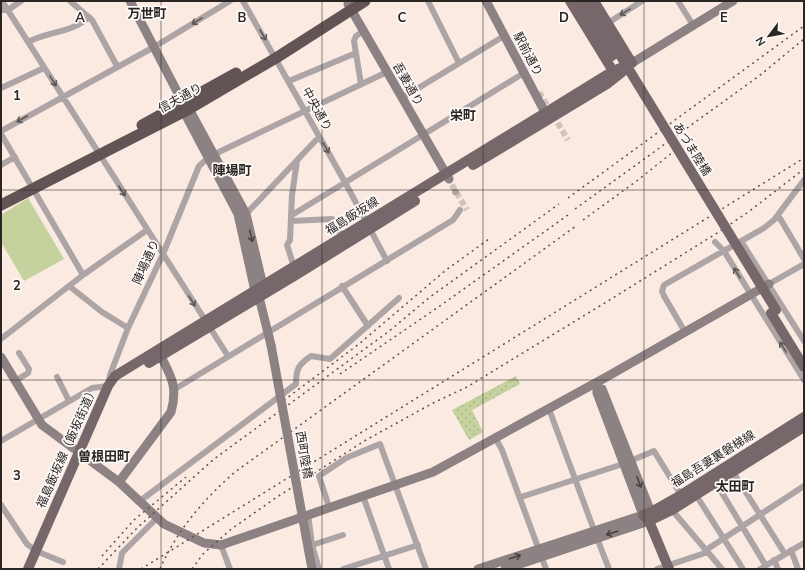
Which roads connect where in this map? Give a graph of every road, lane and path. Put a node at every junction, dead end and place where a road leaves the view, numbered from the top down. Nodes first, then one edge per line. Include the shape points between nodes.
1 (2, 1) edge
2 (21, 1) edge
3 (70, 1) edge
4 (130, 1) edge
5 (230, 1) edge
6 (243, 1) edge
7 (365, 1) edge
8 (428, 1) edge
9 (486, 1) edge
10 (570, 1) edge
11 (594, 1) edge
12 (642, 1) edge
13 (678, 1) edge
14 (733, 1) edge
15 (583, 2) edge
16 (350, 4) edge
17 (4, 10) edge
18 (89, 17) junction
19 (608, 23) junction
20 (693, 25) junction
21 (364, 31) junction
22 (504, 36) junction
23 (28, 42) junction
24 (154, 47) junction
25 (356, 53) junction
26 (274, 55) junction
27 (459, 63) junction
28 (632, 63) junction
29 (116, 66) junction
30 (44, 68) junction
31 (387, 72) junction
32 (524, 73) junction
33 (615, 75) junction
34 (289, 81) junction
35 (361, 84) junction
36 (1, 88) edge
37 (62, 96) junction
38 (402, 98) junction
39 (185, 108) junction
40 (305, 111) junction
41 (547, 116) junction
42 (1, 131) edge
43 (1, 134) edge
44 (424, 136) junction
45 (319, 137) junction
46 (98, 153) junction
47 (211, 156) junction
48 (14, 157) junction
49 (297, 161) junction
50 (1, 165) edge
51 (448, 176) junction
52 (804, 180) edge
53 (346, 184) junction
54 (30, 185) junction
55 (1, 197) edge
56 (1, 205) edge
57 (460, 210) dead end
58 (246, 214) junction
59 (778, 215) junction
60 (292, 218) junction
61 (369, 226) junction
62 (147, 230) junction
63 (344, 237) junction
64 (741, 241) junction
65 (714, 242) dead end
66 (724, 251) junction
67 (163, 254) junction
68 (804, 259) edge
69 (387, 261) junction
70 (804, 264) edge
71 (294, 267) junction
72 (83, 274) junction
73 (769, 284) junction
74 (69, 286) junction
75 (342, 286) junction
76 (259, 291) junction
77 (751, 294) junction
78 (399, 298) dead end
79 (773, 312) junction
80 (207, 324) junction
81 (368, 326) junction
82 (128, 328) junction
83 (268, 332) junction
84 (685, 332) junction
85 (1, 339) edge
86 (804, 341) edge
87 (19, 353) dead end
88 (159, 353) junction
89 (804, 354) edge
90 (228, 356) junction
91 (1, 357) edge
92 (804, 367) edge
93 (57, 377) dead end
94 (15, 380) junction
95 (804, 380) edge
96 (596, 382) junction
97 (108, 386) junction
98 (175, 389) junction
99 (69, 401) junction
100 (549, 409) junction
101 (804, 418) edge
102 (38, 420) junction
103 (804, 427) edge
104 (496, 439) junction
105 (1, 441) edge
106 (79, 451) junction
107 (627, 462) junction
108 (733, 472) junction
109 (575, 479) junction
110 (119, 482) junction
111 (716, 483) junction
112 (397, 486) junction
113 (804, 486) edge
114 (681, 495) junction
115 (696, 495) junction
116 (363, 496) junction
117 (520, 497) junction
118 (140, 501) junction
119 (1, 505) edge
120 (329, 507) junction
121 (672, 510) junction
122 (308, 514) junction
123 (760, 515) junction
124 (648, 516) junction
125 (157, 518) junction
126 (742, 527) junction
127 (595, 534) junction
128 (343, 535) dead end
129 (724, 538) junction
130 (804, 543) edge
131 (221, 545) junction
132 (312, 545) junction
133 (418, 545) junction
134 (791, 550) junction
135 (36, 551) junction
136 (707, 551) junction
137 (540, 553) junction
138 (785, 554) junction
139 (385, 555) junction
140 (774, 560) junction
141 (63, 562) dead end
142 (668, 567) edge
143 (763, 567) edge
144 (28, 569) edge
145 (119, 569) edge
146 (230, 569) edge
147 (312, 569) edge
148 (319, 569) edge
149 (344, 569) edge
150 (390, 569) edge
151 (426, 569) edge
152 (478, 569) edge
153 (506, 569) edge
154 (546, 569) edge
155 (609, 569) edge
156 (657, 569) edge
157 (722, 569) edge
158 (743, 569) edge
159 (778, 569) edge
160 (798, 569) edge

1 - 17 street
2 - 17 street
3 - 18 street
4 - 24 street
5 -> 24 street
6 -> 26 street, 中央通り
7 - 16 highway, 信夫通り
8 - 27 street
9 - 22 street, 駅前通り
10 - 33 main road
11 - 19 main road
12 -> 19 street
13 - 20 street
14 - 20 street
15 - 79 main road, あづま陸橋, bridge
16 - 21 street, 吾妻通り
16 - 26 highway, 信夫通り
17 - 23 street
18 - 23 street via 77,26 41,35
18 - 29 street
19 - 28 main road
20 - 28 street
21 - 25 street via 356,36 354,41
21 - 31 street, 吾妻通り
22 - 27 street
22 - 32 street, 駅前通り
23 - 30 street
24 - 29 street
24 - 39 street
25 - 34 street
25 - 35 street
26 - 34 street, 中央通り
26 - 39 highway, 信夫通り
27 - 38 street
28 - 33 main road, 福島飯坂線
29 - 37 street
30 - 36 street
30 -> 37 street
31 - 35 street
31 - 38 street, 吾妻通り
32 - 41 street, 駅前通り
32 - 44 street
33 - 41 main road, 福島飯坂線
34 - 40 street, 中央通り
35 - 40 street
37 -> 42 street
37 - 46 street
38 - 44 street, 吾妻通り
39 - 46 highway, 信夫通り
39 - 47 street
40 - 45 street, 中央通り
40 - 47 street
41 - 51 main road, 福島飯坂線
43 - 48 street
44 - 51 street, 吾妻通り
44 - 53 street
45 - 49 street
45 -> 53 street, 中央通り
46 - 54 highway, 信夫通り
46 -> 62 street
47 - 58 street
47 - 67 street, 陣場通り via 199,166
47 - 76 street via 238,214
48 - 50 street
48 - 54 street
49 - 58 street
49 - 60 street via 292,195
51 - 61 main road, 福島飯坂線
52 - 59 street
53 - 60 street
53 - 61 street, 中央通り
54 - 55 highway, 信夫通り
54 - 56 highway, 信夫通り
54 - 72 street
57 - 69 street via 452,220
58 -> 76 street
59 - 64 street via 764,228
59 - 68 street
60 - 63 street via 332,220
60 - 71 street via 290,240 287,245
61 - 63 main road, 福島飯坂線
61 - 69 street, 中央通り
61 - 76 main road, 福島飯坂線
62 - 67 street
62 - 72 street
63 - 71 main road, 福島飯坂線
64 - 66 street
64 - 73 street
65 - 66 street
77 -> 66 street
66 - 84 street via 662,288
67 -> 80 street
67 - 82 street, 陣場通り
69 - 75 street
70 - 73 street
71 - 76 main road, 福島飯坂線
72 - 74 street
73 - 77 street
73 - 86 street
74 - 82 street via 102,312
74 - 85 street
75 - 81 street
75 - 83 street
76 - 80 main road, 福島飯坂線（飯坂街道）
76 - 83 street, 西町陸橋
77 - 84 street
95 -> 77 street
78 - 81 street
79 - 89 main road
79 - 92 main road
80 - 88 main road, 福島飯坂線（飯坂街道）
80 - 90 street
81 - 118 street via 330,359 310,356 298,366 296,384
82 - 97 street, 陣場通り
83 - 90 street
83 - 147 street, 西町陸橋, bridge
84 - 96 street
87 - 94 street via 29,369 28,373
88 - 97 main road, 福島飯坂線（飯坂街道）
88 - 98 street via 170,372
90 - 98 street
91 - 94 street
93 - 99 street
94 - 102 street
96 - 100 street
96 - 107 street via 597,392
97 - 99 street via 92,388
97 - 106 main road, 福島飯坂線（飯坂街道）
98 - 110 street via 171,412
99 - 102 street
100 - 104 street
100 - 109 street
101 - 114 main road, 福島吾妻裏磐梯線
102 - 105 street
102 - 106 street
103 - 108 main road, 福島吾妻裏磐梯線
104 - 112 street via 433,472
104 - 117 street
106 - 110 street
106 - 135 main road, 福島飯坂線（飯坂街道）
107 - 109 street
107 - 114 street via 654,451
107 - 124 street
108 - 111 main road, 福島吾妻裏磐梯線
108 - 123 street
109 - 117 street
109 - 127 street
110 - 118 street
111 - 115 main road, 福島吾妻裏磐梯線
111 - 126 street
112 - 116 street
112 - 120 street via 380,444 346,458 319,476
112 - 133 street
113 - 123 street
114 - 124 main road, 福島吾妻裏磐梯線
115 - 121 main road, 福島吾妻裏磐梯線
115 - 129 street
116 - 120 street
116 - 139 street
117 - 137 street
118 - 125 street
119 - 135 street via 27,544
120 - 122 street
121 - 124 main road, 福島吾妻裏磐梯線
121 - 136 street
122 - 131 street
122 - 132 street
123 - 126 street
123 - 138 street
124 - 127 street
124 - 142 main road
125 - 131 street via 191,538
125 - 145 street via 122,553
126 - 129 street
126 - 143 street
127 - 137 street
127 - 155 street
128 - 132 street
129 - 136 street
129 - 158 street
130 - 134 street
131 - 146 street
132 - 148 street
133 - 139 street
133 - 151 street
134 - 138 street
134 - 160 street
135 - 141 street
135 - 144 main road, 福島飯坂線（飯坂街道）
136 - 142 street
136 - 157 street
152 -> 137 street
137 - 153 street
137 - 154 street
138 - 140 street
139 - 149 street
139 - 150 street
140 - 143 street
140 - 159 street
142 - 156 street

